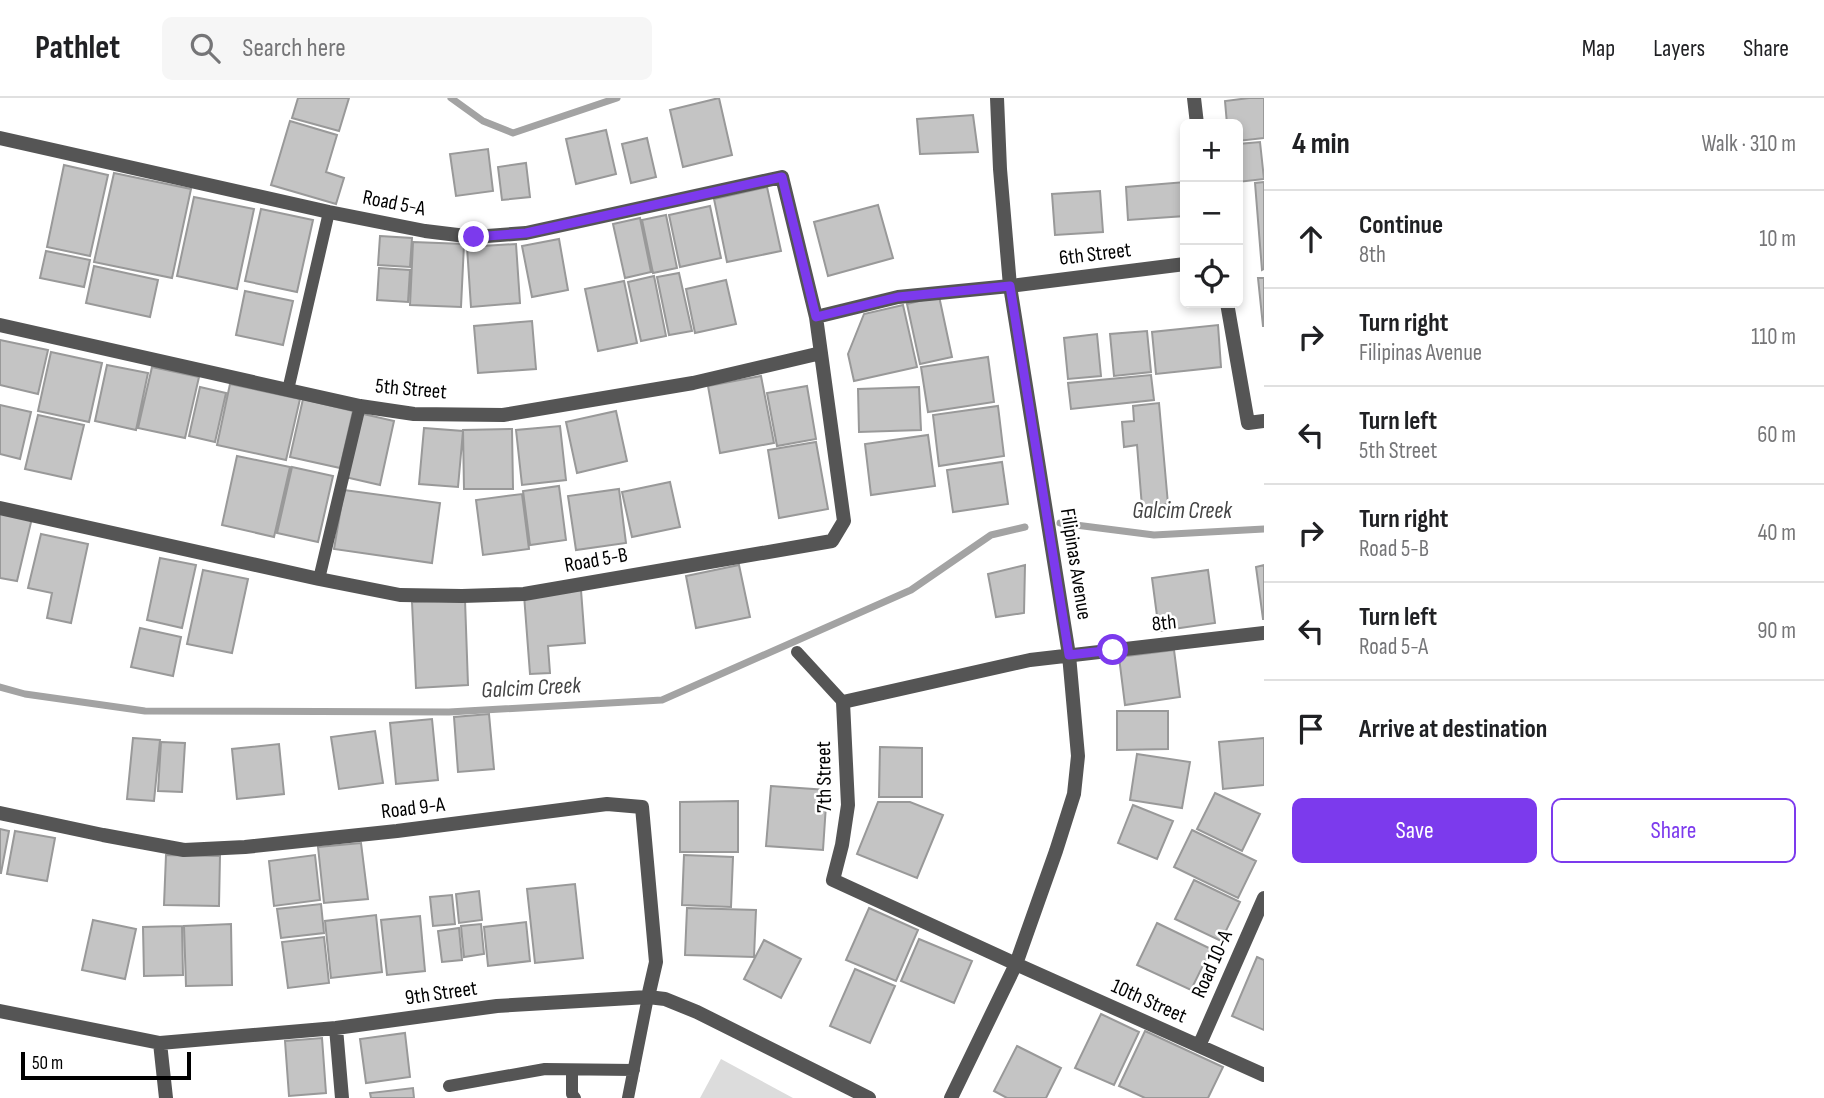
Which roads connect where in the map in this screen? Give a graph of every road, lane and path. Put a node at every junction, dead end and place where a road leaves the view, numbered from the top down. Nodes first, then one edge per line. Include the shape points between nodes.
1 (997, 98) edge
2 (1194, 98) edge
3 (1197, 119) edge
4 (0, 138) edge
5 (782, 177) joint
6 (329, 212) junction
7 (1180, 265) edge
8 (1010, 286) junction
9 (1228, 308) edge
10 (816, 317) junction
11 (0, 325) edge
12 (821, 354) junction
13 (288, 390) junction
14 (360, 406) junction
15 (1264, 421) edge
16 (0, 508) edge
17 (319, 579) junction
18 (1264, 633) edge
19 (797, 652) dead end
20 (1069, 655) junction
21 (843, 702) junction
22 (0, 813) edge
23 (1264, 898) edge
24 (1016, 964) junction
25 (648, 997) junction
26 (0, 1011) edge
27 (336, 1028) junction
28 (160, 1043) junction
29 (1199, 1046) junction
30 (572, 1070) junction
31 (634, 1070) junction
32 (1264, 1075) edge
33 (449, 1086) dead end
34 (166, 1098) edge
35 (342, 1098) edge
36 (575, 1098) edge
37 (628, 1098) edge
38 (869, 1098) edge
39 (951, 1098) edge

1 - 8 street, Filipinas Avenue
2 - 3 street
4 - 6 street, Road 5-A
5 - 6 street, Road 5-A via 526,233 474,237
5 - 10 street, Road 5-B
6 - 13 lane
7 - 8 street, 6th Street
8 - 10 street via 898,297
8 - 20 street, Filipinas Avenue
9 - 15 street via 1248,423
10 - 12 street, Road 5-B
11 - 13 street, 5th Street
12 - 14 street, 5th Street via 693,383 503,415 414,414
12 - 17 street, Road 5-B via 844,521 832,541 524,594 400,595
13 - 14 street, 5th Street
14 - 17 lane
16 - 17 street, Road 5-B
18 - 20 street, 8th
19 - 21 lane
20 - 21 street
20 - 24 street, Filipinas Avenue via 1078,756 1074,794
21 - 24 street, 7th Street via 848,805 833,880
22 - 25 street, Road 9-A via 184,850 397,831 607,804 642,807 656,962
23 - 29 street, Road 10-A
24 - 29 street, 10th Street
24 - 39 street, Filipinas Avenue
25 - 27 street, 9th Street via 498,1006
25 - 31 lane
25 - 38 street, 9th Street via 697,1012
26 - 28 street, 9th Street
27 - 28 street, 9th Street
27 - 35 street
28 - 34 street
29 - 32 street, 10th Street
30 - 31 lane
30 - 33 lane via 545,1069
30 - 36 lane
31 - 37 lane

